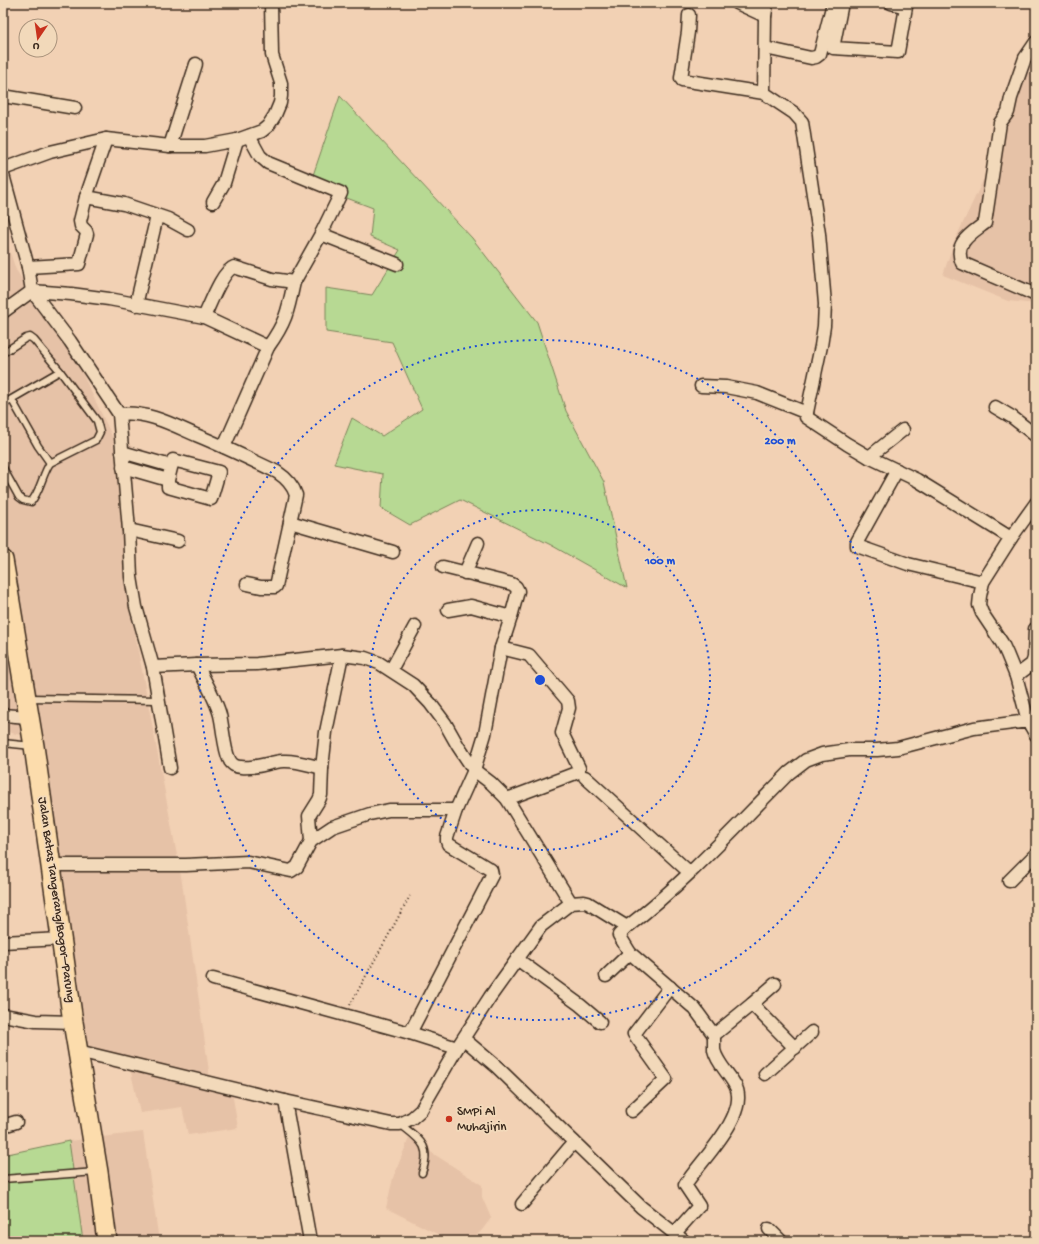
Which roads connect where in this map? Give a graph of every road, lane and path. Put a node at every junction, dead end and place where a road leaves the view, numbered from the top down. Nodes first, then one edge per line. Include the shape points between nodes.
1 (271, 3) edge
2 (737, 3) edge
3 (767, 3) edge
4 (833, 3) edge
5 (842, 3) edge
6 (891, 3) edge
7 (689, 15) dead end
8 (765, 16) junction
9 (1036, 42) edge
10 (765, 48) junction
11 (196, 64) dead end
12 (764, 93) junction
13 (3, 96) edge
14 (75, 108) dead end
15 (249, 136) junction
16 (106, 139) junction
17 (237, 140) junction
18 (170, 146) junction
19 (3, 169) edge
20 (3, 175) edge
21 (86, 198) junction
22 (213, 202) dead end
23 (157, 216) junction
24 (188, 230) dead end
25 (320, 234) junction
26 (397, 264) dead end
27 (28, 267) junction
28 (294, 282) junction
29 (32, 291) junction
30 (1036, 295) edge
31 (136, 305) junction
32 (3, 312) edge
33 (204, 317) junction
34 (268, 348) junction
35 (3, 353) edge
36 (60, 371) junction
37 (701, 386) dead end
38 (12, 400) junction
39 (3, 404) edge
40 (995, 407) dead end
41 (807, 413) junction
42 (119, 414) junction
43 (904, 430) dead end
44 (1036, 436) edge
45 (224, 447) junction
46 (122, 452) junction
47 (869, 457) junction
48 (50, 463) junction
49 (171, 466) junction
50 (3, 468) edge
51 (123, 468) junction
52 (897, 470) junction
53 (168, 480) junction
54 (1036, 503) edge
55 (290, 522) junction
56 (129, 530) junction
57 (1011, 538) junction
58 (178, 541) dead end
59 (478, 544) dead end
60 (393, 552) dead end
61 (3, 560) edge
62 (443, 566) dead end
63 (465, 573) junction
64 (983, 582) junction
65 (248, 584) dead end
66 (7, 608) edge
67 (448, 610) dead end
68 (511, 617) junction
69 (415, 626) dead end
70 (1034, 629) dead end
71 (501, 648) junction
72 (342, 656) junction
73 (198, 665) junction
74 (153, 667) junction
75 (391, 670) junction
76 (1016, 676) junction
77 (25, 698) junction
78 (159, 700) junction
79 (3, 714) edge
80 (28, 717) junction
81 (1033, 727) edge
82 (3, 743) edge
83 (34, 746) junction
84 (170, 768) dead end
85 (322, 768) junction
86 (474, 770) junction
87 (585, 777) dead end
88 (507, 799) junction
89 (456, 810) junction
90 (311, 841) junction
91 (1036, 854) edge
92 (52, 866) junction
93 (689, 872) junction
94 (1009, 881) dead end
95 (410, 896) dead end
96 (571, 903) junction
97 (627, 927) junction
98 (62, 939) junction
99 (3, 942) edge
100 (630, 953) junction
101 (517, 959) junction
102 (606, 976) dead end
103 (213, 979) dead end
104 (775, 984) dead end
105 (670, 987) junction
106 (752, 1004) junction
107 (3, 1015) edge
108 (345, 1015) junction
109 (73, 1022) junction
110 (600, 1022) dead end
111 (812, 1032) dead end
112 (410, 1033) junction
113 (714, 1035) junction
114 (460, 1044) junction
115 (795, 1048) junction
116 (78, 1051) junction
117 (765, 1074) dead end
118 (285, 1101) junction
119 (632, 1111) dead end
120 (16, 1122) dead end
121 (400, 1124) junction
122 (3, 1126) edge
123 (574, 1142) junction
124 (98, 1172) junction
125 (422, 1173) dead end
126 (3, 1179) edge
127 (522, 1204) dead end
128 (769, 1229) dead end
129 (679, 1237) edge
130 (107, 1241) edge
131 (310, 1241) edge
132 (781, 1241) edge

1 - 15 street via 272,55 282,90 280,103 268,126
2 - 8 street
3 - 8 street
4 - 10 street via 820,54 816,57
5 - 6 street via 834,48 898,52 906,6
7 - 12 street via 682,80
8 - 10 street
9 - 30 street via 1025,58 1008,112 1000,123 985,223 965,238 960,253 962,263
10 - 12 street
11 - 18 street
12 - 41 street via 794,113 802,122 819,234 825,304 824,326
13 - 14 street
15 - 17 street
15 - 25 street via 260,156 268,163 341,193
16 - 18 street
16 - 19 street via 50,152
16 - 21 street
17 - 18 street via 205,146
17 - 22 street via 224,183
20 - 27 street
21 - 23 street via 124,204
21 - 27 street via 80,224 87,234 79,264
23 - 24 street
23 - 31 street
25 - 26 street
25 - 28 street
27 - 29 street
28 - 33 street via 231,268 225,274
28 - 34 street via 285,319
29 - 31 street via 109,299
29 - 32 street
29 - 42 street via 70,341
31 - 33 street
33 - 34 street
34 - 45 street
35 - 36 lane via 30,337
36 - 38 lane
36 - 48 lane via 98,422 100,432 96,440
37 - 41 street via 726,387 757,393
38 - 39 lane
38 - 48 lane
40 - 44 street via 1012,416
41 - 47 street via 807,418
42 - 45 street via 148,416
42 - 46 street
43 - 47 street
45 - 55 street via 277,472 287,480 296,495
46 - 49 street
46 - 51 street
47 - 52 street
48 - 50 lane via 36,497 31,502 19,497
49 - 53 street
49 - 53 street via 173,460 218,471 219,474 211,499 168,487
51 - 53 street
51 - 56 street
52 - 57 street
52 - 64 street via 857,546 908,564
54 - 57 street
55 - 60 street
55 - 65 street via 275,587
56 - 58 street
56 - 74 street via 131,577 136,607
57 - 64 street
59 - 63 street
61 - 66 main road, Jalan Batas Tangerang/Bogor–Parung
62 - 63 street
63 - 68 street via 516,587 518,591
64 - 76 street via 979,605 1002,643
66 - 77 main road, Jalan Batas Tangerang/Bogor–Parung
67 - 68 street via 471,606
68 - 71 street
69 - 75 street
70 - 76 street via 1032,664
71 - 86 street via 485,734
71 - 88 street via 529,655 568,701 569,708 562,733 579,768 576,773
72 - 73 street via 257,664
72 - 75 street via 372,660
72 - 85 street via 326,732
73 - 74 street
73 - 85 street via 219,712 229,760 233,765 240,768 294,761
74 - 78 street
75 - 86 street via 413,685 430,703
76 - 81 street
77 - 78 lane
77 - 80 main road, Jalan Batas Tangerang/Bogor–Parung
78 - 84 street
79 - 80 street
80 - 83 main road, Jalan Batas Tangerang/Bogor–Parung
81 - 93 street via 974,728 898,748 849,750 822,754 806,760 788,773
82 - 83 lane
83 - 92 main road, Jalan Batas Tangerang/Bogor–Parung
85 - 90 street via 319,800 308,816
86 - 88 street
86 - 89 street
87 - 93 street
88 - 96 street
89 - 90 street via 389,810 370,814 332,827
89 - 112 street via 447,837 448,844 491,870 492,875
90 - 92 street via 297,867 291,871 248,862
91 - 94 street
92 - 98 main road, Jalan Batas Tangerang/Bogor–Parung
93 - 97 street via 653,907
95 - 108 path
96 - 97 street via 588,903
96 - 101 street via 542,926
97 - 100 street via 619,934
98 - 99 street
98 - 109 main road, Jalan Batas Tangerang/Bogor–Parung
100 - 102 street
100 - 105 street
101 - 110 street
101 - 114 street
103 - 108 street
104 - 106 street
105 - 113 street via 695,1008
105 - 119 street via 634,1034 666,1079
106 - 113 street
106 - 115 street
107 - 109 street via 36,1022
108 - 112 street
109 - 116 main road, Jalan Batas Tangerang/Bogor–Parung
111 - 115 street
112 - 114 street
113 - 129 street via 714,1050 718,1061 737,1088 739,1099 727,1131 685,1185 699,1206
114 - 121 street via 421,1110
114 - 123 street via 497,1067
115 - 117 street
116 - 118 street
116 - 124 main road, Jalan Batas Tangerang/Bogor–Parung
118 - 121 street
118 - 131 street
120 - 122 street
121 - 125 lane via 424,1146 427,1154
123 - 127 street
123 - 129 street via 641,1206
124 - 126 lane
124 - 130 main road, Jalan Batas Tangerang/Bogor–Parung
128 - 132 street

